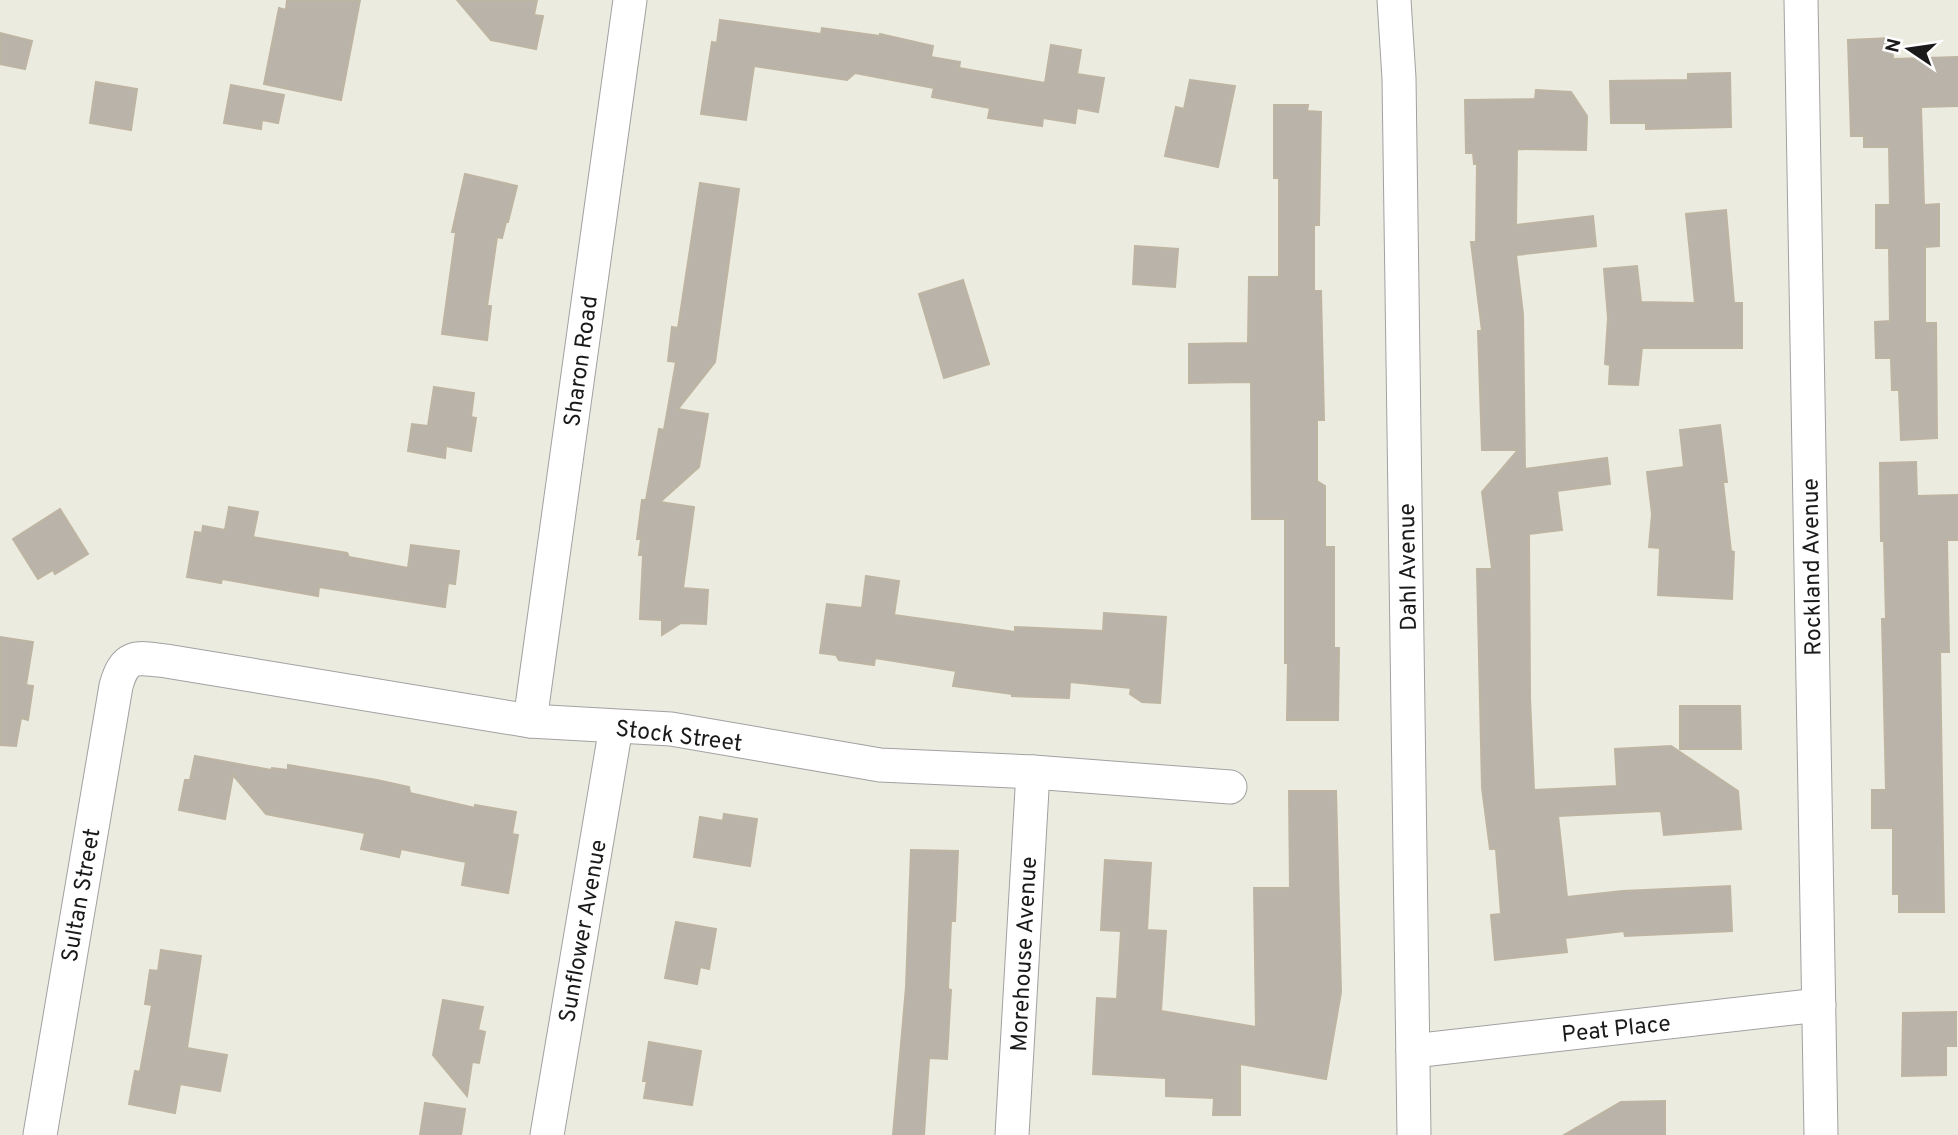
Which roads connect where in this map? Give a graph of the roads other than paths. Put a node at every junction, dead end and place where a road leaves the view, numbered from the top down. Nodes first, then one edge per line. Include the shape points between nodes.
1 (630, 0) edge
2 (1394, 0) edge
3 (1801, 0) edge
4 (130, 661) joint
5 (530, 721) junction
6 (617, 727) junction
7 (1033, 772) junction
8 (1230, 787) dead end
9 (1819, 1005) junction
10 (1413, 1051) junction
11 (40, 1135) edge
12 (547, 1135) edge
13 (1012, 1135) edge
14 (1414, 1135) edge
15 (1821, 1135) edge

1 - 5 street, Sharon Road
2 - 10 street, Dahl Avenue
3 - 9 street, Rockland Avenue
4 - 5 street, Stock Street via 155,659
4 - 11 street, Sultan Street via 121,669 116,686
5 - 6 street, Stock Street
6 - 7 street, Stock Street via 671,729 880,765
6 - 12 street, Sunflower Avenue
7 - 8 street, Stock Street
7 - 13 street, Morehouse Avenue
9 - 10 street, Peat Place
9 - 15 street, Rockland Avenue
10 - 14 street, Dahl Avenue

